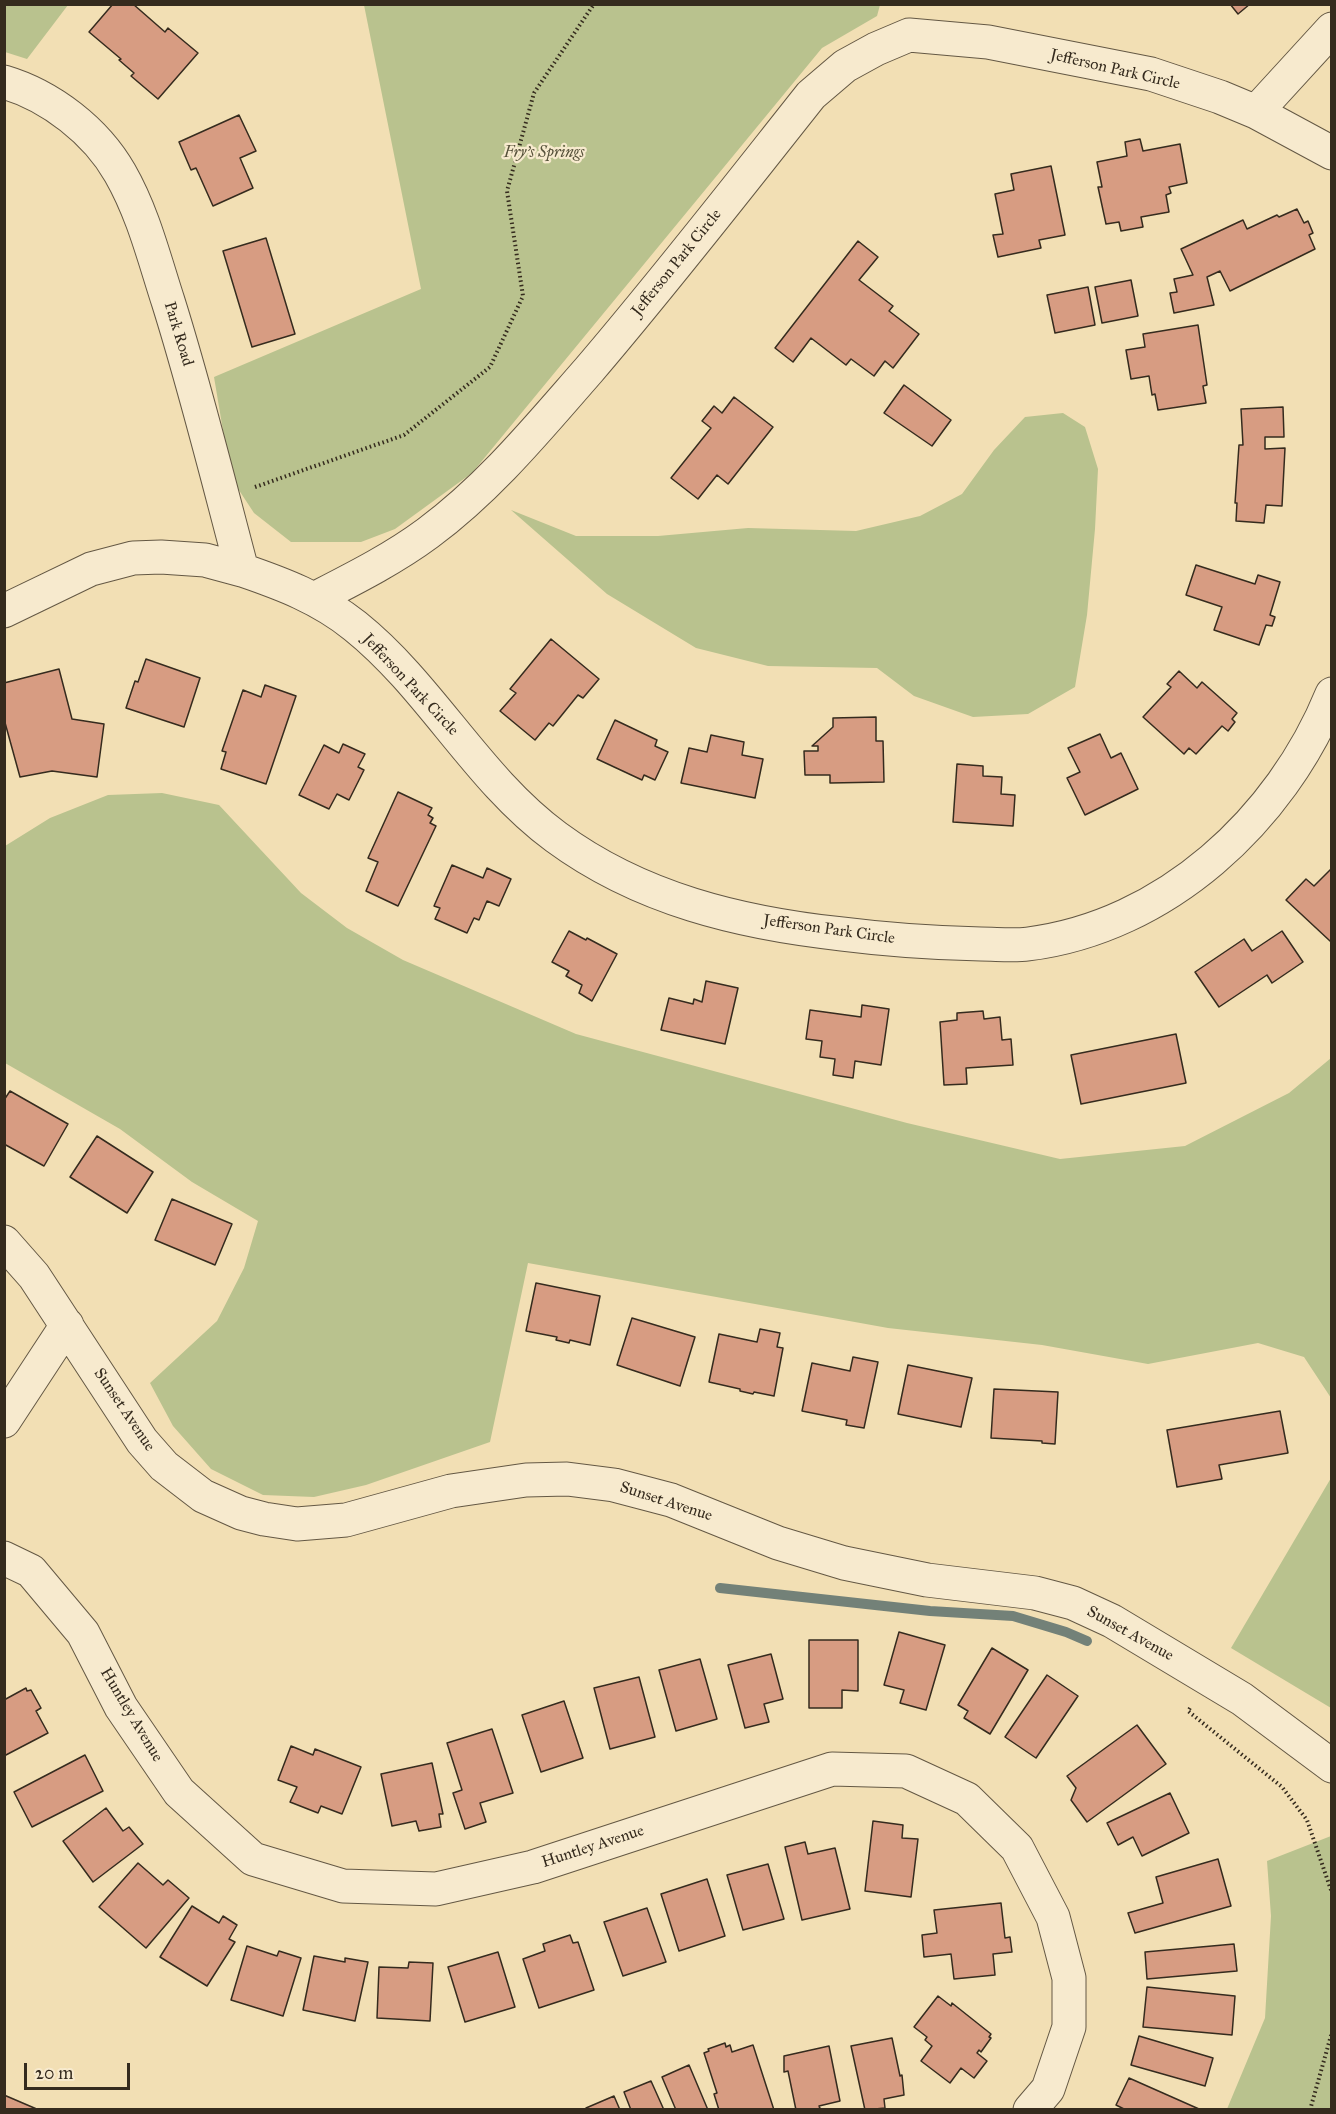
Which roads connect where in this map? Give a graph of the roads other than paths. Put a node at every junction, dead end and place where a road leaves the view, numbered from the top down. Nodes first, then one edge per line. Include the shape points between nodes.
1 (1332, 29) edge
2 (4, 82) edge
3 (1256, 112) junction
4 (1332, 153) edge
5 (242, 570) junction
6 (314, 599) junction
7 (4, 611) edge
8 (1332, 694) edge
9 (4, 1242) edge
10 (68, 1325) junction
11 (4, 1421) edge
12 (4, 1558) edge
13 (1332, 1766) edge
14 (1030, 2109) edge

1 - 3 street
2 - 5 street, Park Road via 57,106 92,136 119,171 140,212 190,372
3 - 4 street, Jefferson Park Circle
3 - 6 street, Jefferson Park Circle via 1151,74 988,42 909,35 876,49 845,66 811,95 643,306 484,486 428,533 366,573
5 - 6 street via 295,588
5 - 7 street via 205,560 133,558 91,569
6 - 8 street, Jefferson Park Circle via 354,626 391,660 510,797 555,837 605,869 659,895 704,909 803,930 917,943 1024,945 1073,937 1128,916 1195,873 1257,816 1293,769
9 - 10 street, Sunset Avenue
10 - 11 street
10 - 13 street, Sunset Avenue via 142,1441 164,1466 203,1496 241,1513 297,1524 346,1520 451,1491 525,1480 567,1479 614,1485 671,1500 778,1543 844,1563 927,1580 1035,1593 1073,1603 1112,1621 1242,1699
12 - 14 street, Huntley Avenue via 31,1570 83,1633 121,1707 179,1792 254,1859 343,1887 435,1890 533,1866 832,1769 906,1771 967,1799 1017,1848 1053,1917 1069,1978 1069,2027 1048,2090

